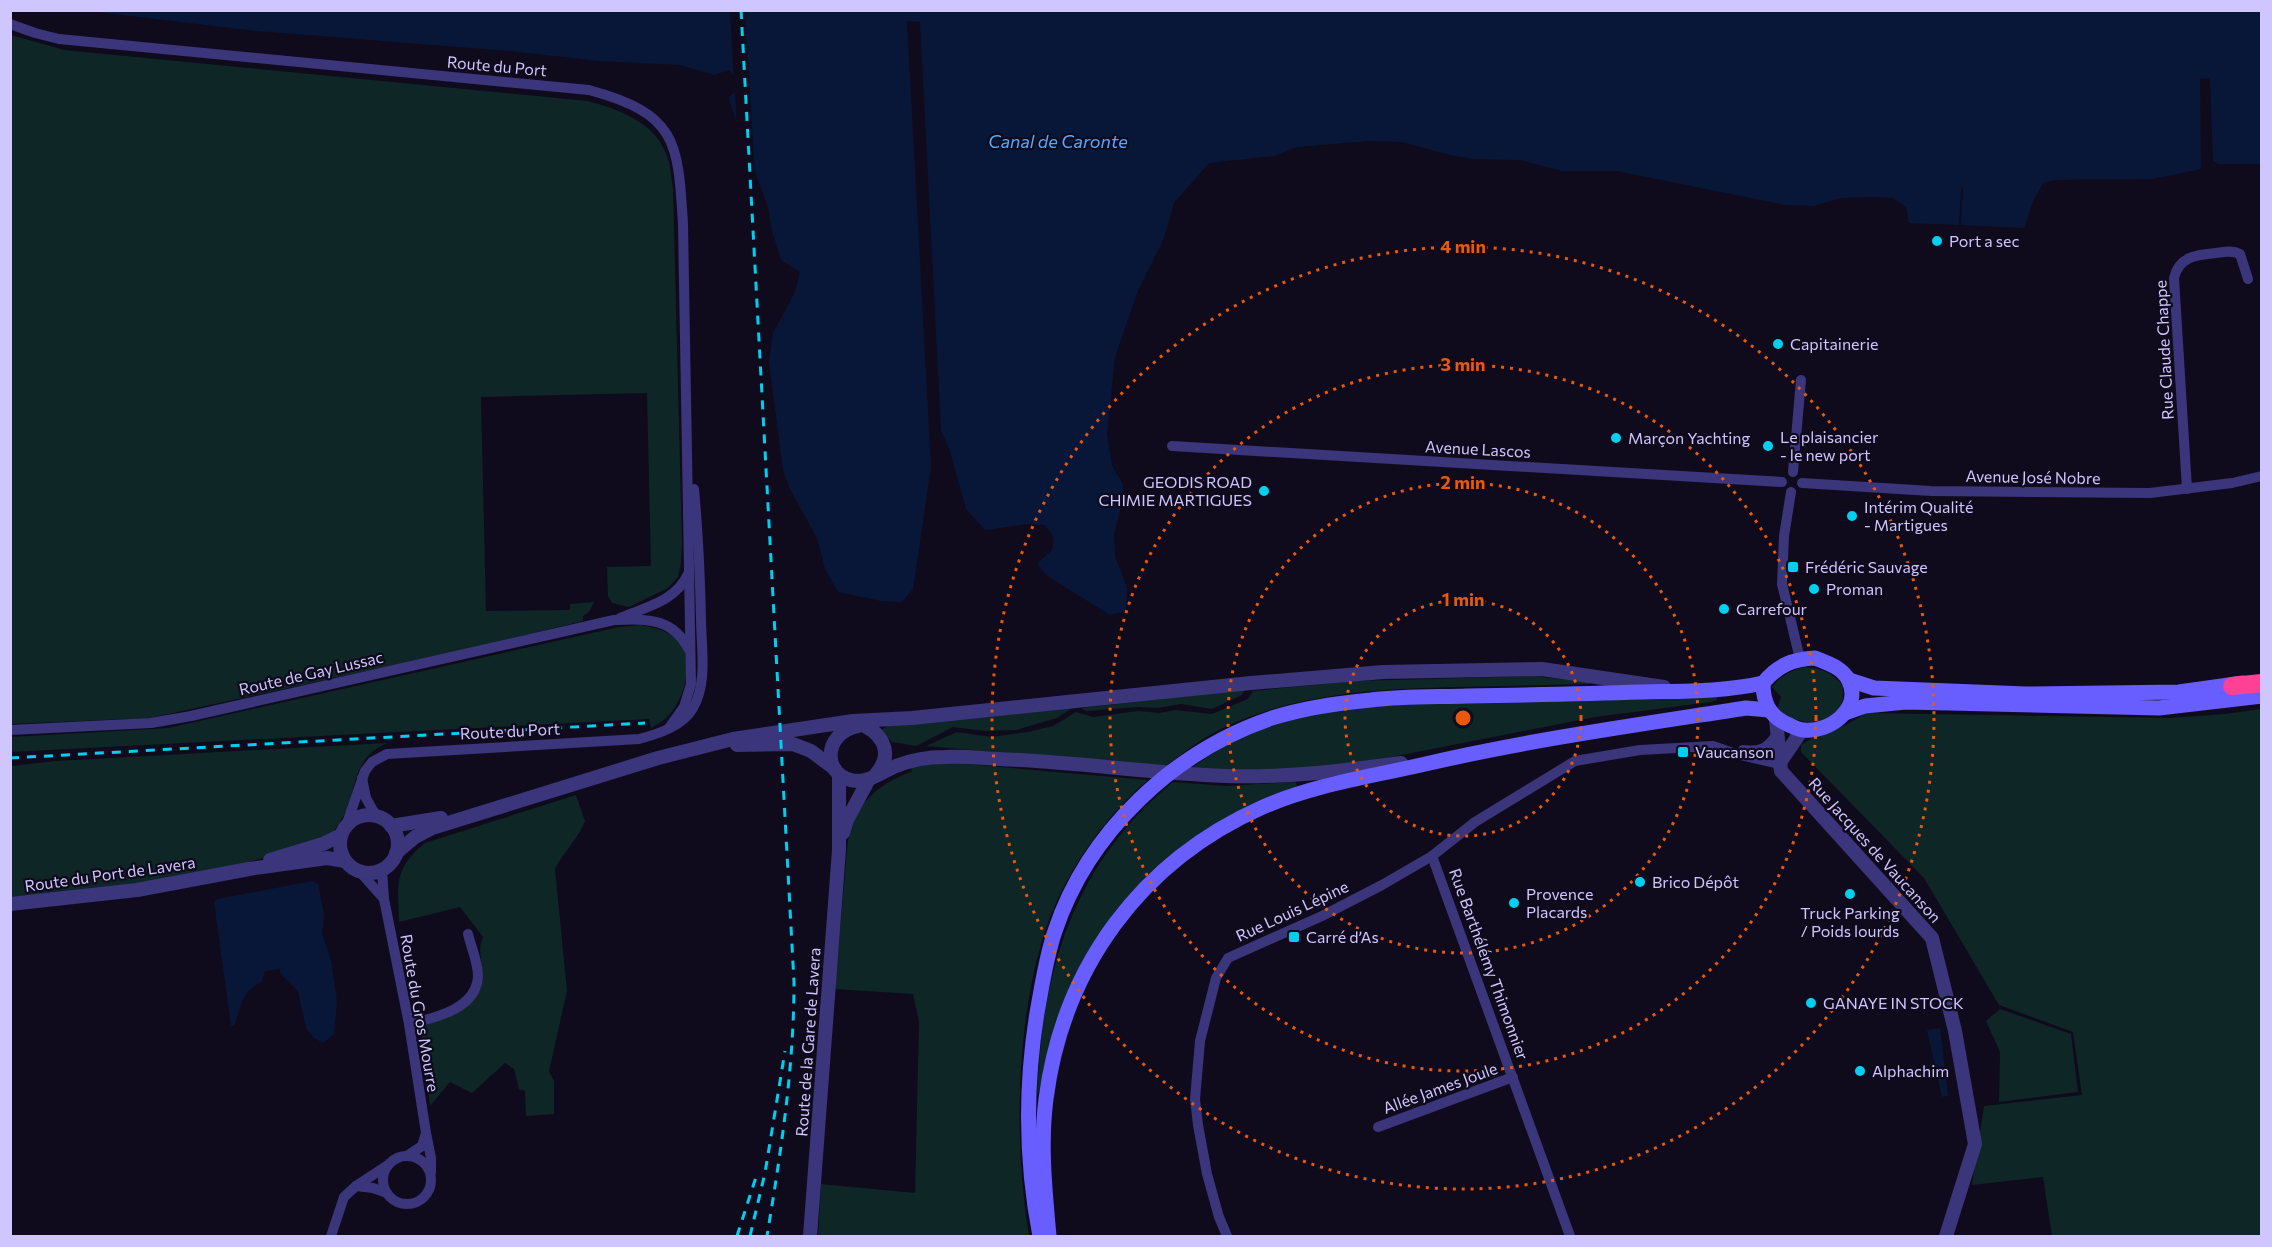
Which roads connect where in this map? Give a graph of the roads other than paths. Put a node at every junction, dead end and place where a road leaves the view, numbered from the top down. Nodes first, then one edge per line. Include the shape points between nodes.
1 (10, 24) edge
2 (2248, 279) dead end
3 (1801, 380) dead end
4 (688, 434) junction
5 (1172, 446) dead end
6 (1794, 472) junction
7 (2262, 476) edge
8 (1782, 482) junction
9 (1802, 483) junction
10 (2187, 489) junction
11 (1791, 492) junction
12 (688, 574) junction
13 (664, 600) junction
14 (689, 609) junction
15 (700, 609) junction
16 (614, 620) junction
17 (666, 624) junction
18 (691, 653) junction
19 (1800, 659) junction
20 (2262, 678) edge
21 (1849, 680) junction
22 (1763, 683) junction
23 (2262, 683) edge
24 (2232, 686) junction
25 (1692, 691) junction
26 (2262, 696) edge
27 (1845, 713) junction
28 (1774, 721) junction
29 (859, 723) junction
30 (669, 728) junction
31 (10, 730) edge
32 (1802, 730) junction
33 (1713, 746) junction
34 (702, 747) junction
35 (1466, 755) junction
36 (1780, 767) junction
37 (837, 771) junction
38 (362, 778) junction
39 (872, 778) junction
40 (499, 806) junction
41 (376, 816) junction
42 (391, 826) junction
43 (344, 831) junction
44 (839, 850) junction
45 (396, 853) junction
46 (1432, 856) junction
47 (345, 861) junction
48 (249, 869) junction
49 (382, 870) junction
50 (360, 872) junction
51 (384, 899) junction
52 (10, 904) edge
53 (468, 934) dead end
54 (409, 1024) junction
55 (1513, 1077) junction
56 (1378, 1127) dead end
57 (426, 1133) junction
58 (407, 1156) junction
59 (388, 1165) junction
60 (431, 1173) junction
61 (356, 1186) junction
62 (387, 1193) junction
63 (332, 1236) edge
64 (810, 1236) edge
65 (1040, 1236) edge
66 (1049, 1236) edge
67 (1227, 1236) edge
68 (1570, 1236) edge
69 (1946, 1236) edge

1 - 4 street, Route du Port via 59,39 589,90 636,106 653,117 677,152 683,224
2 - 10 street, Rue Claude Chappe via 2236,252 2191,257 2175,271
3 - 6 street
4 - 12 street, Route du Port
4 - 15 street, Route du Port via 699,547
5 - 8 street, Avenue Lascos
6 - 8 street via 1784,476
6 - 9 street
7 - 10 street, Avenue José Nobre
8 - 11 street
9 - 10 street, Avenue José Nobre via 1931,491 2150,493
9 - 11 street via 1799,490
11 - 19 street via 1782,584
12 - 13 street, Route de Gay Lussac via 678,591
12 - 14 street, Route du Port
13 - 14 street, Route de Gay Lussac via 674,600
13 - 16 street, Route de Gay Lussac
14 - 15 street, Route de Gay Lussac
14 - 17 street, Route de Gay Lussac
14 - 18 street, Route du Port
15 - 30 street, Route du Port via 699,694 687,716
16 - 17 street, Route de Gay Lussac via 643,619
16 - 31 street, Route de Gay Lussac via 191,716 151,723
17 - 18 street via 680,635
18 - 30 street, Route du Port via 689,695
19 - 21 main road via 1830,663
19 - 22 main road via 1773,671
20 - 24 main road
21 - 24 main road via 1874,688 2026,694 2179,692
21 - 27 main road via 1851,700
22 - 25 main road
22 - 28 main road via 1765,703
23 - 24 highway
25 - 29 street via 1542,669 1405,671
25 - 65 main road via 1414,697 1343,703 1272,718 1233,734 1198,753 1153,787 1092,857 1055,931 1031,1059 1030,1151
26 - 27 main road via 2159,708 1906,702 1865,706
27 - 32 main road via 1826,727
28 - 32 main road
28 - 33 street via 1769,746 1762,750
28 - 35 main road via 1746,708
28 - 36 street
29 - 34 street via 767,733
29 - 37 street via 834,741 831,755
29 - 39 street via 880,737 884,746 882,768
30 - 38 street, Route du Port via 639,739 387,754 372,762
32 - 36 street
33 - 36 street, Rue Barthélémy Thimonnier
33 - 46 street, Rue Barthélémy Thimonnier via 1640,750 1575,761 1475,822
34 - 37 street via 793,744 811,751
34 - 40 street
35 - 39 street via 1320,774 1253,777 946,757 904,763
35 - 66 main road via 1331,785 1264,807 1177,857 1128,907 1078,986 1053,1064 1044,1126
36 - 69 street, Rue Jacques de Vaucanson via 1932,938 1955,1031 1975,1144
37 - 39 street via 849,780
37 - 44 street, Route de la Gare de Lavera
38 - 41 street via 366,798
38 - 43 street, Route du Port
39 - 44 street, Route de la Gare de Lavera via 847,820
40 - 42 street
40 - 45 street via 432,828
41 - 42 street
41 - 43 street via 360,817
42 - 45 street via 398,844
43 - 47 street via 341,853
43 - 48 street, Route du Port de Lavera via 323,844
44 - 64 street, Route de la Gare de Lavera
45 - 49 street
46 - 55 street, Rue Barthélémy Thimonnier
46 - 67 street, Rue Louis Lépine via 1322,916 1228,958 1216,978 1200,1041 1195,1099 1207,1174
47 - 48 street, Route du Port de Lavera via 327,858
47 - 50 street
48 - 52 street, Route du Port de Lavera via 137,890
49 - 50 street
49 - 51 street, Route du Gros Mourre
50 - 51 street
51 - 54 street, Route du Gros Mourre
53 - 54 street via 478,971 472,992 452,1011
54 - 57 street, Route du Gros Mourre
55 - 56 street, Allée James Joule
55 - 68 street, Rue Barthélémy Thimonnier
57 - 58 street via 422,1146
57 - 60 street, Route du Gros Mourre
58 - 59 street
58 - 60 street via 422,1160
59 - 61 street
59 - 62 street via 383,1178
60 - 62 street, Route du Gros Mourre via 430,1188 421,1200 406,1204
61 - 62 street, Route du Gros Mourre
61 - 63 street via 344,1197

